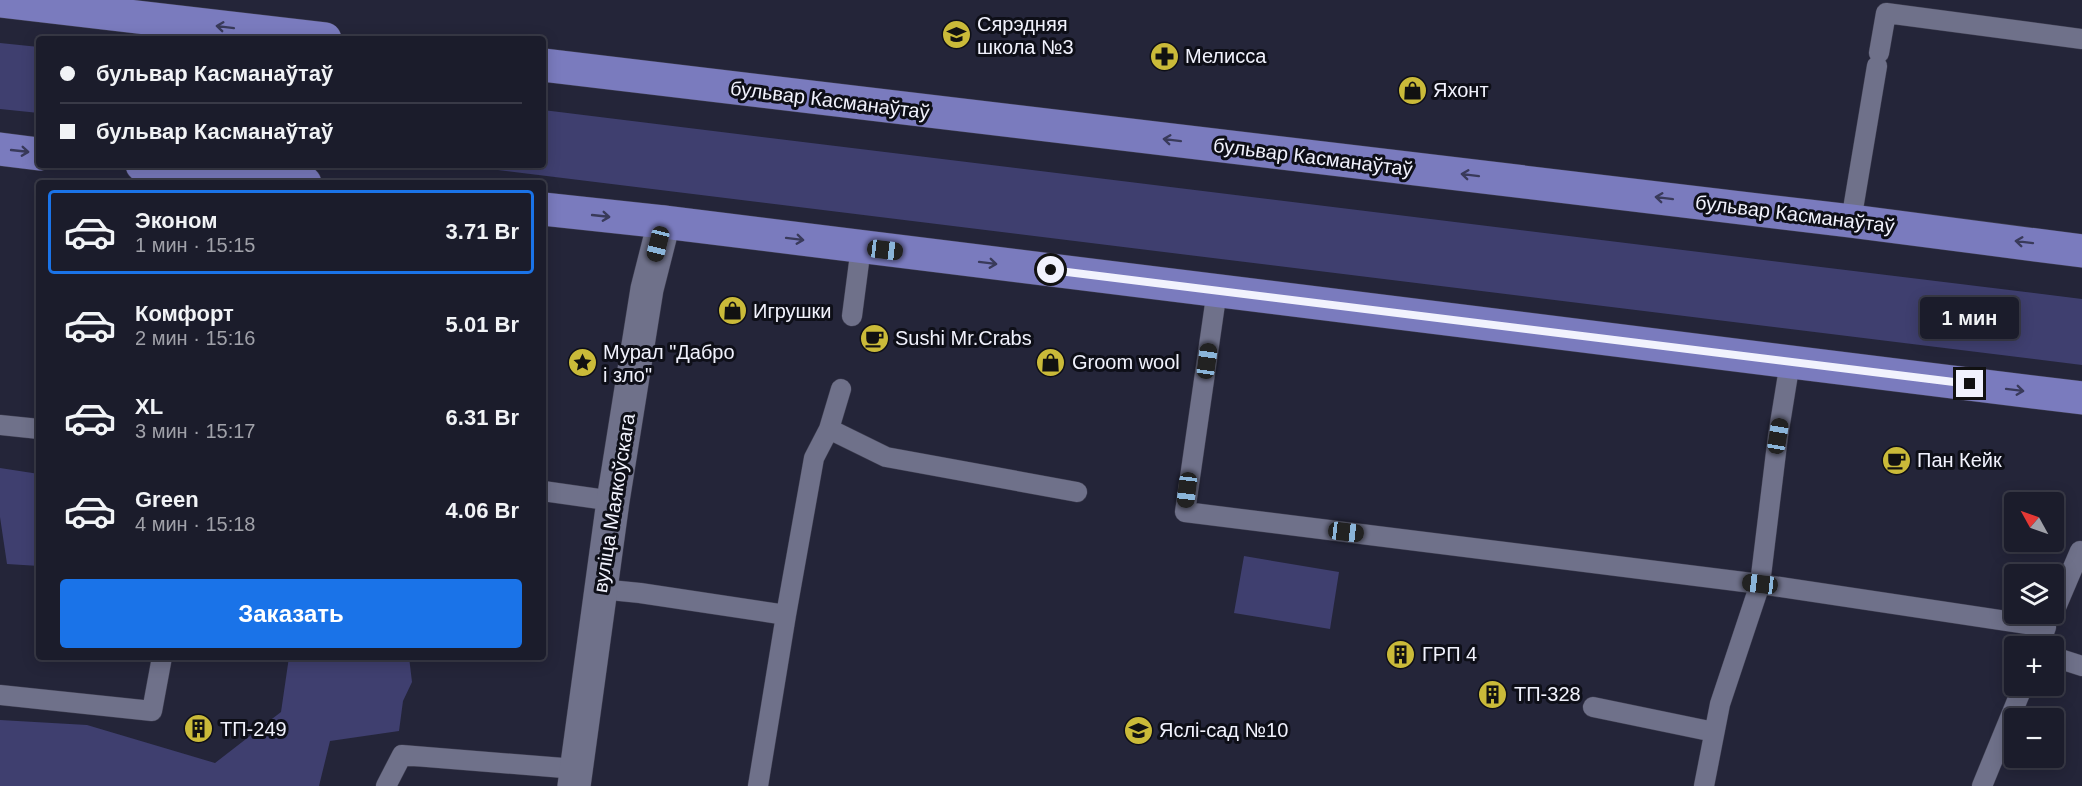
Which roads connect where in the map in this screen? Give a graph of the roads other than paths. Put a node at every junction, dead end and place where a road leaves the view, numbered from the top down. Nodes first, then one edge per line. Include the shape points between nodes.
1 (0, 1) edge
2 (51, 3) edge
3 (1887, 6) edge
4 (302, 36) edge
5 (2082, 39) edge
6 (546, 66) edge
7 (0, 149) edge
8 (36, 154) edge
9 (169, 168) edge
10 (278, 180) edge
11 (546, 209) edge
12 (1851, 220) junction
13 (664, 222) junction
14 (861, 247) junction
15 (2082, 251) edge
16 (1217, 290) junction
17 (852, 316) dead end
18 (1790, 362) junction
19 (841, 389) dead end
20 (2082, 398) edge
21 (0, 424) edge
22 (36, 429) edge
23 (829, 429) junction
24 (546, 491) edge
25 (1077, 492) dead end
26 (613, 501) junction
27 (2080, 551) dead end
28 (1760, 584) junction
29 (2064, 588) edge
30 (600, 589) junction
31 (2004, 613) edge
32 (786, 615) junction
33 (161, 660) edge
34 (2064, 660) edge
35 (2082, 666) edge
36 (0, 695) edge
37 (2019, 696) edge
38 (1593, 707) dead end
39 (1714, 732) junction
40 (575, 777) edge
41 (386, 786) edge
42 (758, 786) edge
43 (1704, 786) edge
44 (1982, 786) edge

1 - 2 main road
4 -> 2 main road
3 - 5 lane
3 - 12 lane
12 -> 6 main road, бульвар Касманаўтаў
7 -> 8 main road
9 - 10 main road
11 -> 13 main road
15 -> 12 main road, бульвар Касманаўтаў
13 -> 14 main road
13 - 26 street, вуліца Маякоўскага via 647,289
14 -> 16 main road
14 - 17 lane
16 - 18 main road
16 - 28 lane via 1185,512
18 -> 20 main road
18 - 28 lane
19 - 23 lane
21 - 22 lane
23 - 25 lane via 886,457
23 - 32 lane via 814,458
24 - 26 lane
26 - 30 street, вуліца Маякоўскага
27 - 29 lane
28 - 31 lane
28 - 39 lane
30 - 32 lane
30 - 40 street, вуліца Маякоўскага
32 - 42 lane
33 - 36 lane via 152,711
34 - 35 lane
37 - 44 lane
38 - 39 lane
39 - 43 lane
40 - 41 lane via 402,755

